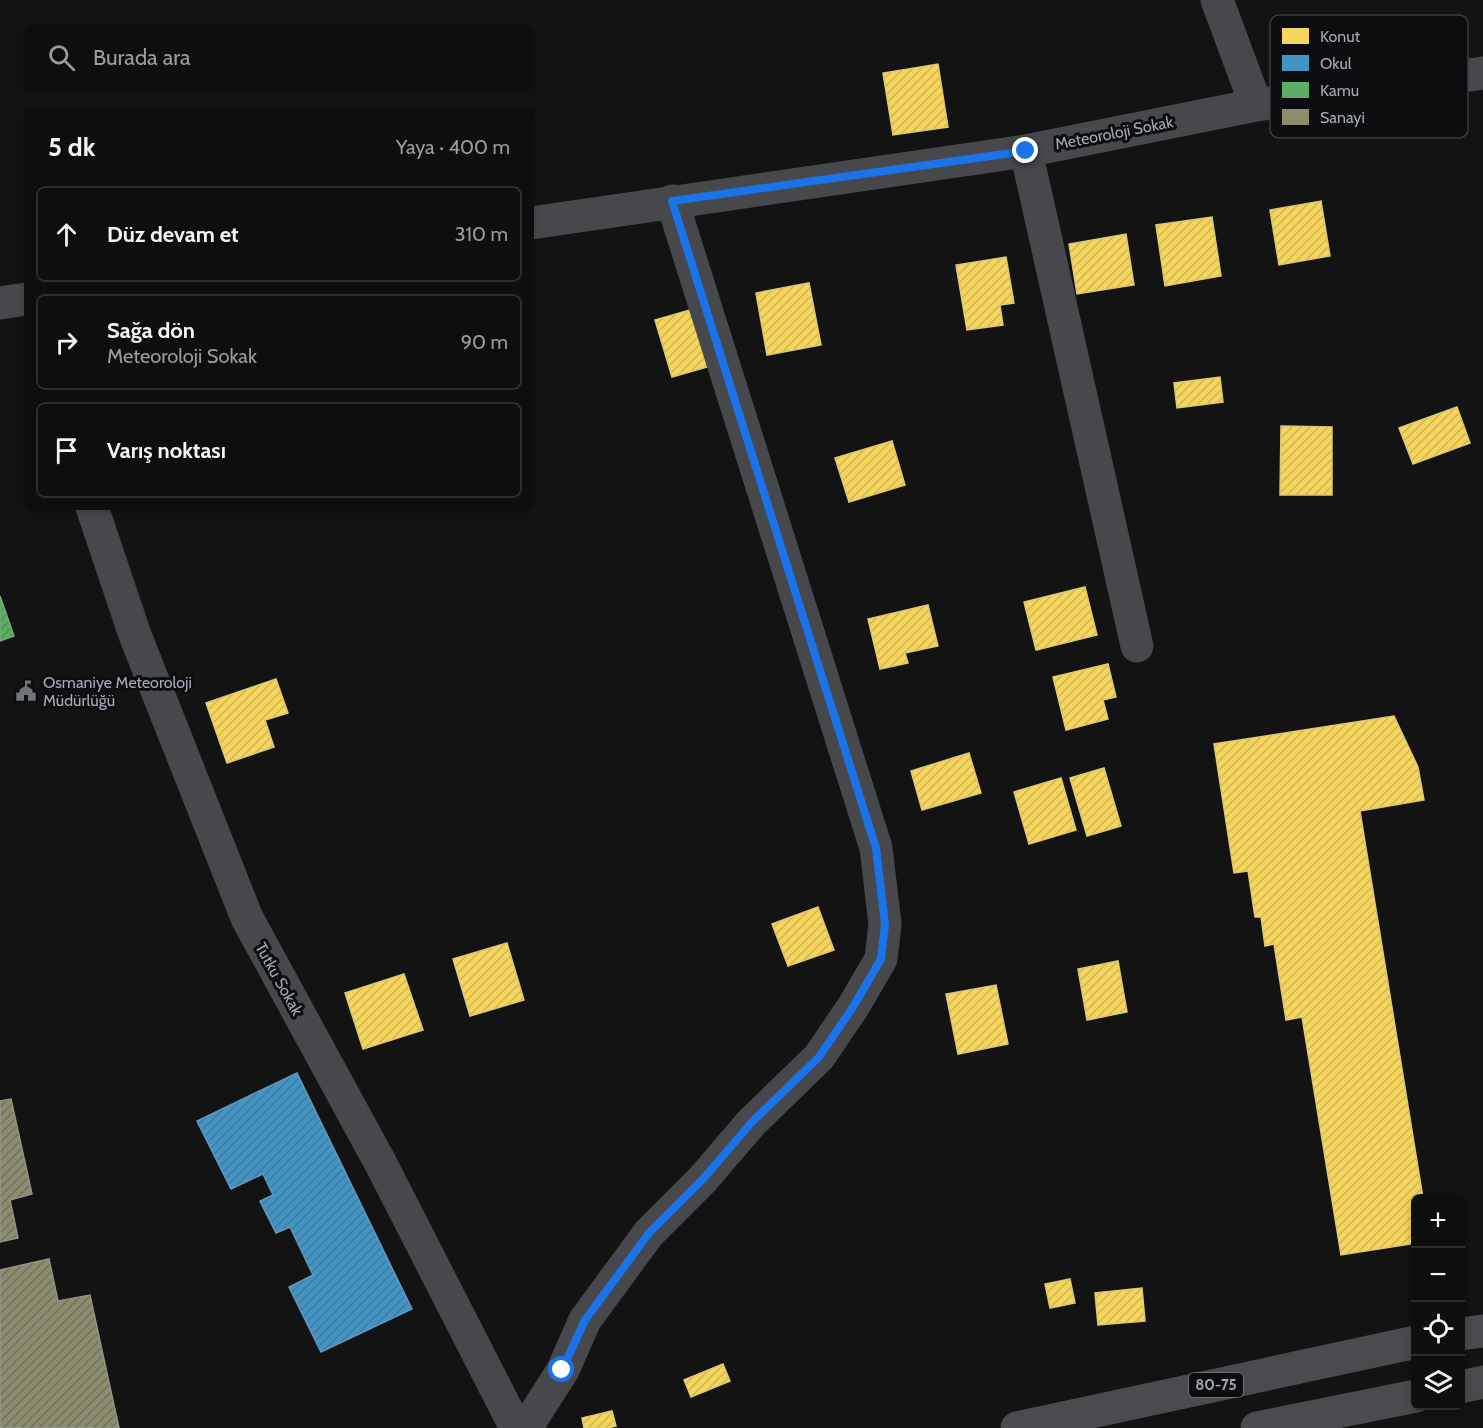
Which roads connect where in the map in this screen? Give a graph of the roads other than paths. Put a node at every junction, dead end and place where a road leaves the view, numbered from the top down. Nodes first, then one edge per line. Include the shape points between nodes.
1 (1217, 0) edge
2 (1483, 73) edge
3 (1468, 75) edge
4 (1270, 103) edge
5 (1256, 105) junction
6 (1026, 151) junction
7 (672, 201) junction
8 (534, 222) edge
9 (94, 510) edge
10 (1137, 646) dead end
11 (1483, 1331) edge
12 (1465, 1333) edge
13 (1411, 1343) edge
14 (1483, 1382) edge
15 (1465, 1386) edge
16 (1411, 1397) edge
17 (516, 1428) edge
18 (526, 1428) edge
19 (1017, 1428) edge
20 (1257, 1428) edge

1 - 5 street
2 - 3 street, Meteoroloji Sokak
4 - 5 street, Meteoroloji Sokak
5 - 6 street, Meteoroloji Sokak
6 - 7 street, Meteoroloji Sokak
6 - 10 street
7 - 8 street, Meteoroloji Sokak
7 - 18 street via 876,848 885,924 881,959 819,1057 751,1123 649,1233 585,1320 562,1370
9 - 17 street, Tutku Sokak via 135,635 247,918 381,1164
11 - 12 highway
13 - 19 highway, 80-75
14 - 15 highway
16 - 20 highway

